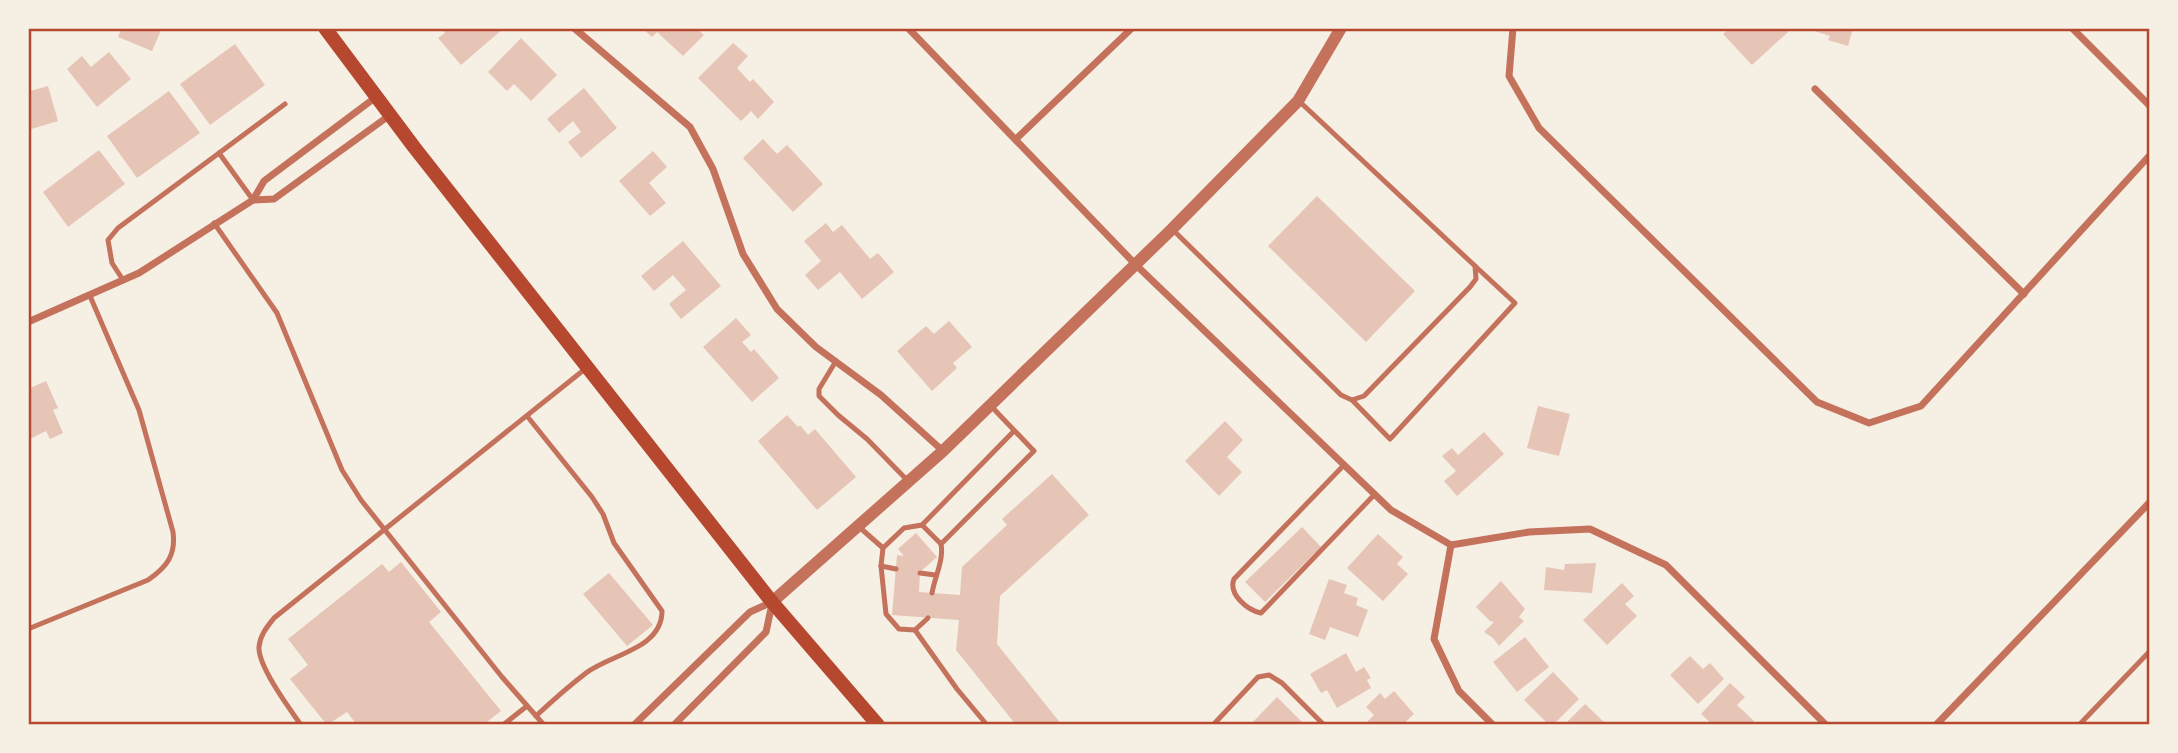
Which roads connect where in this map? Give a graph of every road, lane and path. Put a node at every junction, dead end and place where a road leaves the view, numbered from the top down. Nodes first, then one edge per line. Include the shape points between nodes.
1 (325, 28) edge
2 (574, 28) edge
3 (908, 28) edge
4 (1132, 28) edge
5 (1341, 28) edge
6 (1513, 28) edge
7 (2072, 28) edge
8 (1815, 89) dead end
9 (376, 97) junction
10 (1298, 101) junction
11 (285, 104) dead end
12 (2150, 106) edge
13 (390, 116) junction
14 (1016, 139) junction
15 (219, 153) junction
16 (2150, 155) edge
17 (253, 200) junction
18 (214, 223) junction
19 (1172, 229) junction
20 (1136, 265) junction
21 (1475, 267) junction
22 (123, 280) junction
23 (2024, 294) junction
24 (90, 296) junction
25 (28, 322) edge
26 (836, 361) junction
27 (587, 367) junction
28 (1352, 400) junction
29 (990, 405) junction
30 (527, 416) junction
31 (1014, 431) junction
32 (943, 451) junction
33 (1344, 465) junction
34 (908, 481) junction
35 (1375, 494) junction
36 (2150, 502) edge
37 (922, 525) junction
38 (858, 526) junction
39 (384, 530) junction
40 (941, 544) junction
41 (1451, 545) junction
42 (883, 548) junction
43 (881, 566) junction
44 (896, 569) dead end
45 (920, 573) dead end
46 (935, 575) junction
47 (932, 593) dead end
48 (772, 602) junction
49 (885, 603) junction
50 (893, 604) dead end
51 (928, 618) dead end
52 (28, 629) edge
53 (915, 630) junction
54 (2150, 651) edge
55 (527, 706) junction
56 (536, 716) junction
57 (300, 725) edge
58 (503, 725) edge
59 (544, 725) edge
60 (634, 725) edge
61 (675, 725) edge
62 (878, 725) edge
63 (987, 725) edge
64 (1213, 725) edge
65 (1324, 725) edge
66 (1493, 725) edge
67 (1826, 725) edge
68 (1936, 725) edge
69 (2079, 725) edge

1 - 9 main road
2 - 26 street via 690,127 713,169 743,254 776,309
3 - 14 street
4 - 14 street
5 - 10 street
6 - 23 street via 1509,76 1539,128 1817,402 1869,423 1921,406
7 - 12 street
8 - 23 street
9 - 13 main road
9 - 17 street via 264,181
10 - 19 street
10 - 21 lane
11 - 15 lane
13 - 17 street via 274,200
13 - 27 main road
14 - 20 street
15 - 17 lane
15 - 22 lane via 108,240 112,263
16 - 23 street
17 - 18 street
18 - 22 street
18 - 39 lane via 277,313 342,470
19 - 20 street
19 - 28 lane via 1341,395
20 - 29 street
20 - 33 street
21 - 28 lane via 1476,279 1470,287 1364,396
21 - 28 lane via 1515,303 1390,439
22 - 24 street
24 - 25 street
24 - 52 lane via 139,410 175,546 163,570 148,580
26 - 32 street
26 - 34 lane via 819,396
27 - 30 lane
27 - 48 main road
29 - 31 lane
29 - 32 street
30 - 39 lane
30 - 56 lane via 592,497 614,543 662,611 662,624 654,634 628,652 601,662
31 - 37 lane
31 - 40 lane via 1034,452
32 - 34 street
33 - 35 street
33 - 35 lane via 1234,579 1233,593 1261,613
34 - 38 street
35 - 41 street via 1391,510
36 - 68 street
37 - 40 lane
37 - 42 lane via 904,528
38 - 42 lane
38 - 48 street
39 - 55 lane
39 - 57 lane via 274,618 263,633 259,649 264,666
40 - 46 lane via 943,555
41 - 66 street via 1434,639 1459,691
41 - 67 street via 1529,532 1590,529 1666,565
42 - 43 lane
43 - 44 lane
43 - 49 lane
45 - 46 lane
46 - 47 lane
48 - 60 street via 750,612
48 - 61 street via 766,632
48 - 62 main road
49 - 50 lane
49 - 53 lane via 886,614 899,629
51 - 53 lane
53 - 63 lane
54 - 69 lane
55 - 56 lane
55 - 58 lane
56 - 59 lane
64 - 65 lane via 1258,677 1269,675

